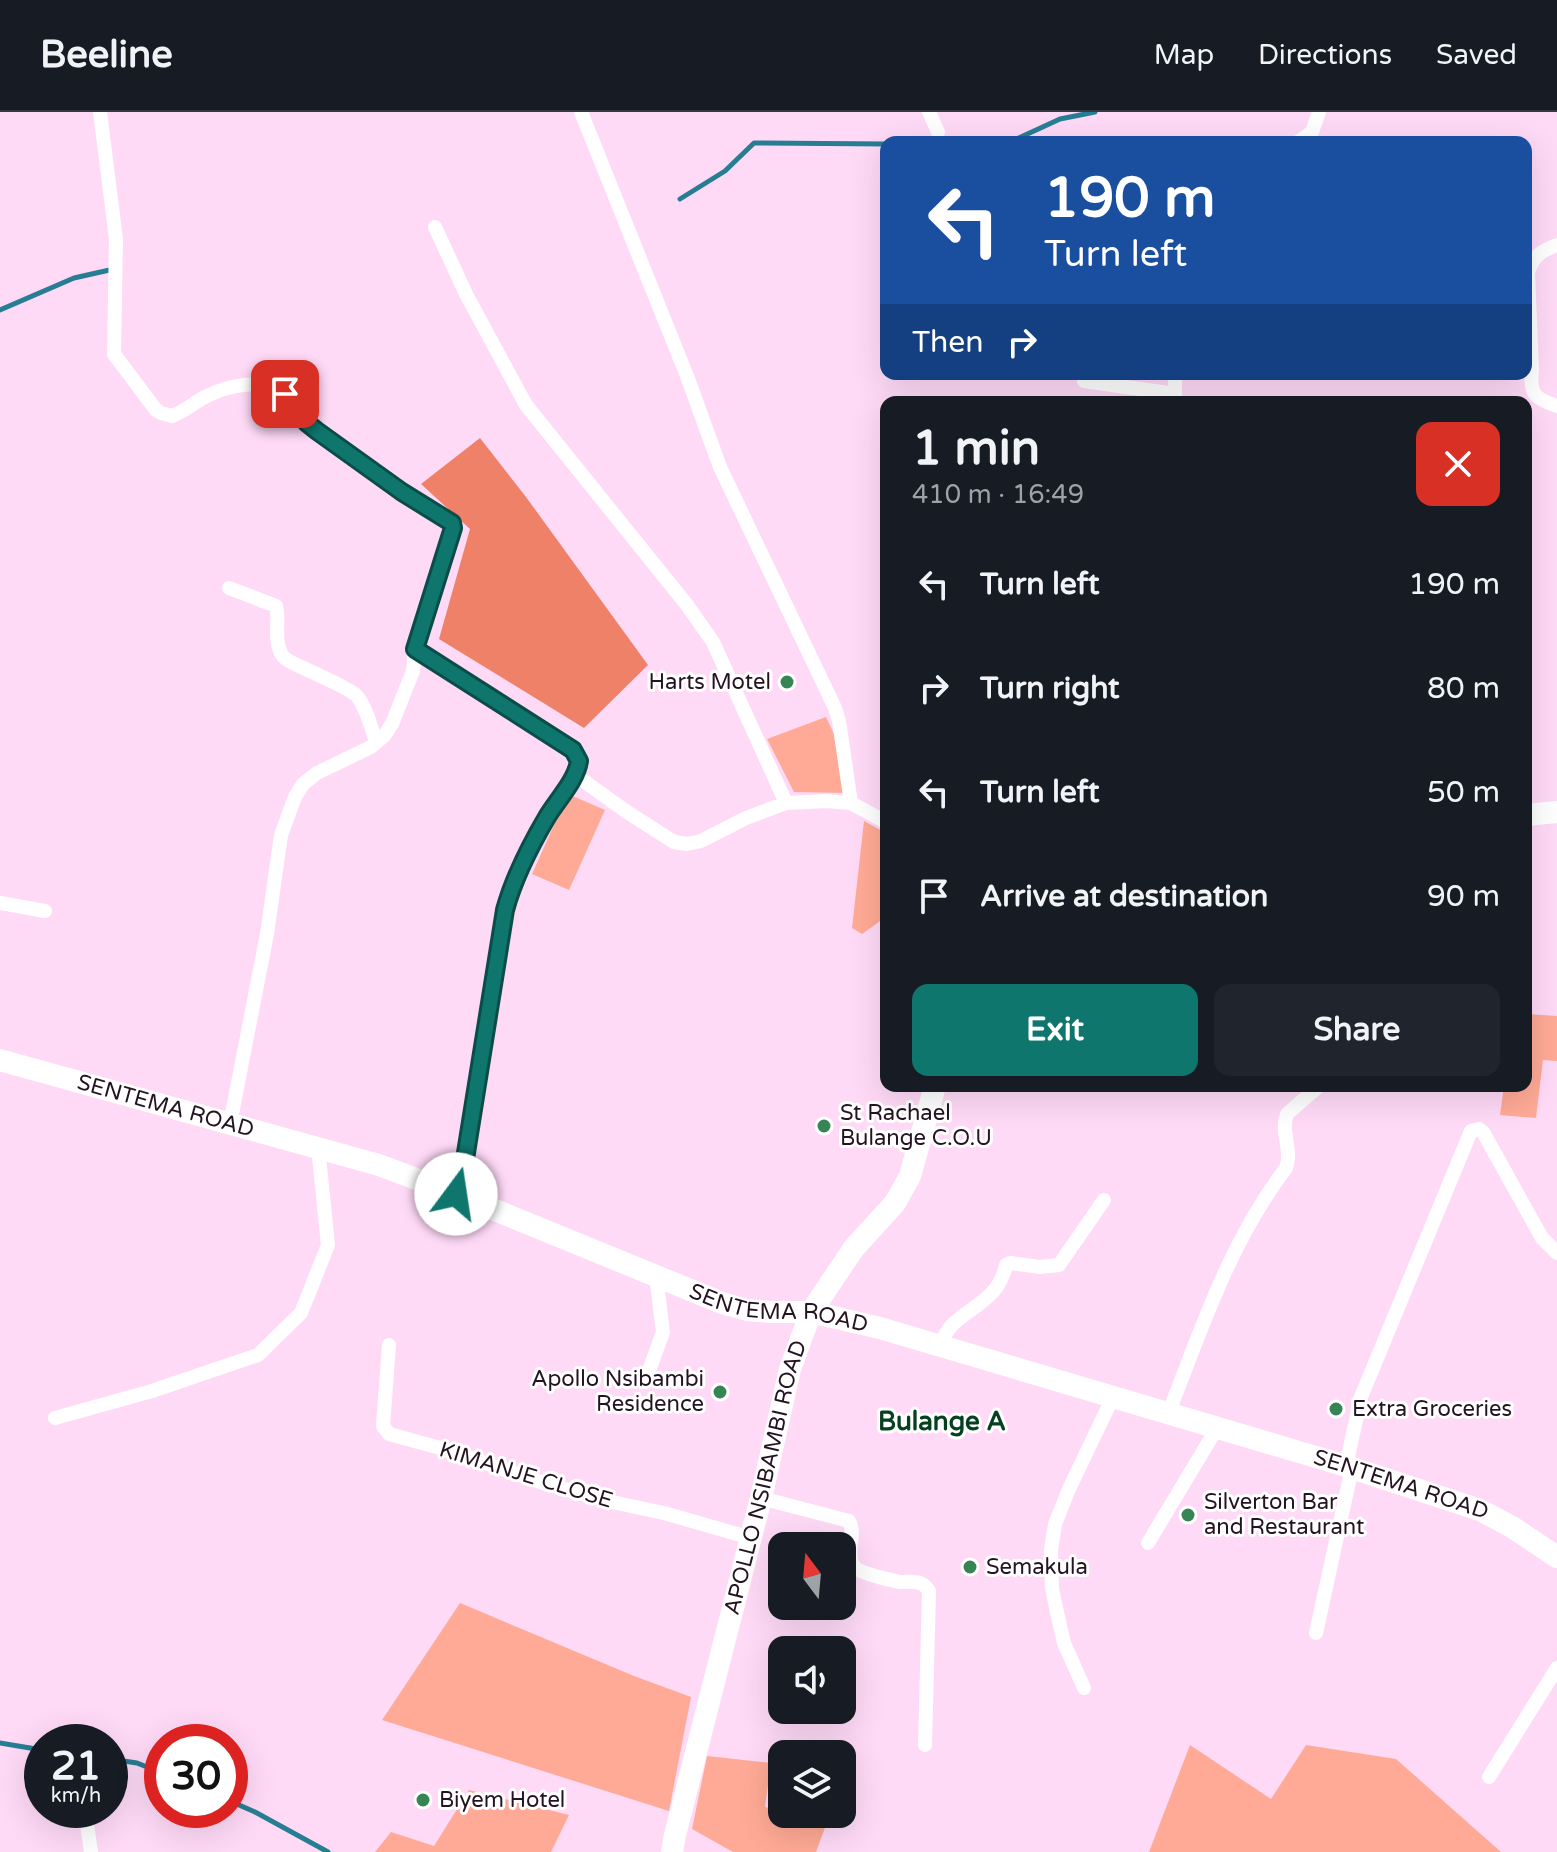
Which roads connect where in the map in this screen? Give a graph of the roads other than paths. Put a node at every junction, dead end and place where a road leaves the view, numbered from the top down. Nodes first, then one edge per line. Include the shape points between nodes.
1 (100, 112) edge
2 (581, 112) edge
3 (929, 112) edge
4 (1319, 112) edge
5 (938, 132) dead end
6 (1306, 136) edge
7 (435, 227) dead end
8 (1557, 245) edge
9 (1532, 262) edge
10 (1531, 380) edge
11 (1084, 381) dead end
12 (1129, 381) edge
13 (1170, 396) edge
14 (1557, 406) edge
15 (229, 588) dead end
16 (415, 649) junction
17 (376, 742) junction
18 (574, 774) junction
19 (786, 803) junction
20 (851, 803) junction
21 (1557, 812) edge
22 (1532, 814) edge
23 (880, 819) edge
24 (0, 903) edge
25 (45, 911) dead end
26 (0, 1060) edge
27 (933, 1092) edge
28 (1312, 1092) edge
29 (230, 1124) junction
30 (318, 1147) junction
31 (456, 1194) junction
32 (1104, 1200) dead end
33 (1557, 1253) edge
34 (656, 1276) junction
35 (811, 1312) junction
36 (389, 1345) dead end
37 (938, 1346) junction
38 (646, 1379) dead end
39 (1113, 1397) junction
40 (1168, 1414) junction
41 (55, 1418) dead end
42 (1217, 1428) junction
43 (1349, 1467) junction
44 (761, 1498) junction
45 (751, 1538) junction
46 (1148, 1543) dead end
47 (1557, 1557) edge
48 (1316, 1633) dead end
49 (1557, 1668) edge
50 (1084, 1688) dead end
51 (925, 1745) dead end
52 (1489, 1777) dead end
53 (88, 1828) edge
54 (91, 1852) edge
55 (672, 1852) edge

1 - 16 street via 116,239 112,345 117,360 156,410 172,416 220,390 276,388 317,431 450,521 453,528
2 - 20 street via 720,467 835,708
3 - 5 street
4 - 6 street
7 - 19 street via 526,405 713,642
8 - 9 street
10 - 14 street via 1540,401
11 - 12 street
12 - 13 street
15 - 17 street via 276,606 284,658 356,696
16 - 17 street via 413,671 392,724
16 - 18 street via 573,750 579,761
17 - 29 street via 317,773 295,797 281,835
18 - 19 street via 674,842 687,844
18 - 31 street via 512,883
19 - 20 street
20 - 23 street
21 - 22 main road
24 - 25 street
26 - 29 main road, SENTEMA ROAD
27 - 35 main road, APOLLO NSIBAMBI ROAD via 910,1176 895,1203 854,1248
28 - 40 street via 1287,1114 1290,1158 1219,1283
29 - 30 main road, SENTEMA ROAD
30 - 31 main road, SENTEMA ROAD
30 - 41 street via 328,1245 301,1313 258,1355
31 - 34 main road, SENTEMA ROAD
32 - 37 street via 1059,1265 1006,1265 994,1293 950,1326
33 - 43 street via 1542,1238 1483,1132 1471,1131 1361,1397
34 - 35 main road, SENTEMA ROAD via 747,1310
34 - 38 street via 663,1332
35 - 37 main road, SENTEMA ROAD
35 - 44 main road, APOLLO NSIBAMBI ROAD via 790,1369
36 - 45 street, KIMANJE CLOSE via 383,1426 389,1434 546,1484
37 - 39 main road, SENTEMA ROAD
39 - 40 main road, SENTEMA ROAD
39 - 50 street via 1069,1489 1051,1550 1052,1588 1064,1643
40 - 42 main road, SENTEMA ROAD
42 - 43 main road, SENTEMA ROAD
42 - 46 street
43 - 47 main road, SENTEMA ROAD via 1480,1510
43 - 48 street
44 - 45 main road, APOLLO NSIBAMBI ROAD
44 - 51 street via 849,1521 852,1564 857,1569 920,1583 929,1591
45 - 55 main road, APOLLO NSIBAMBI ROAD
49 - 52 street
53 - 54 street

